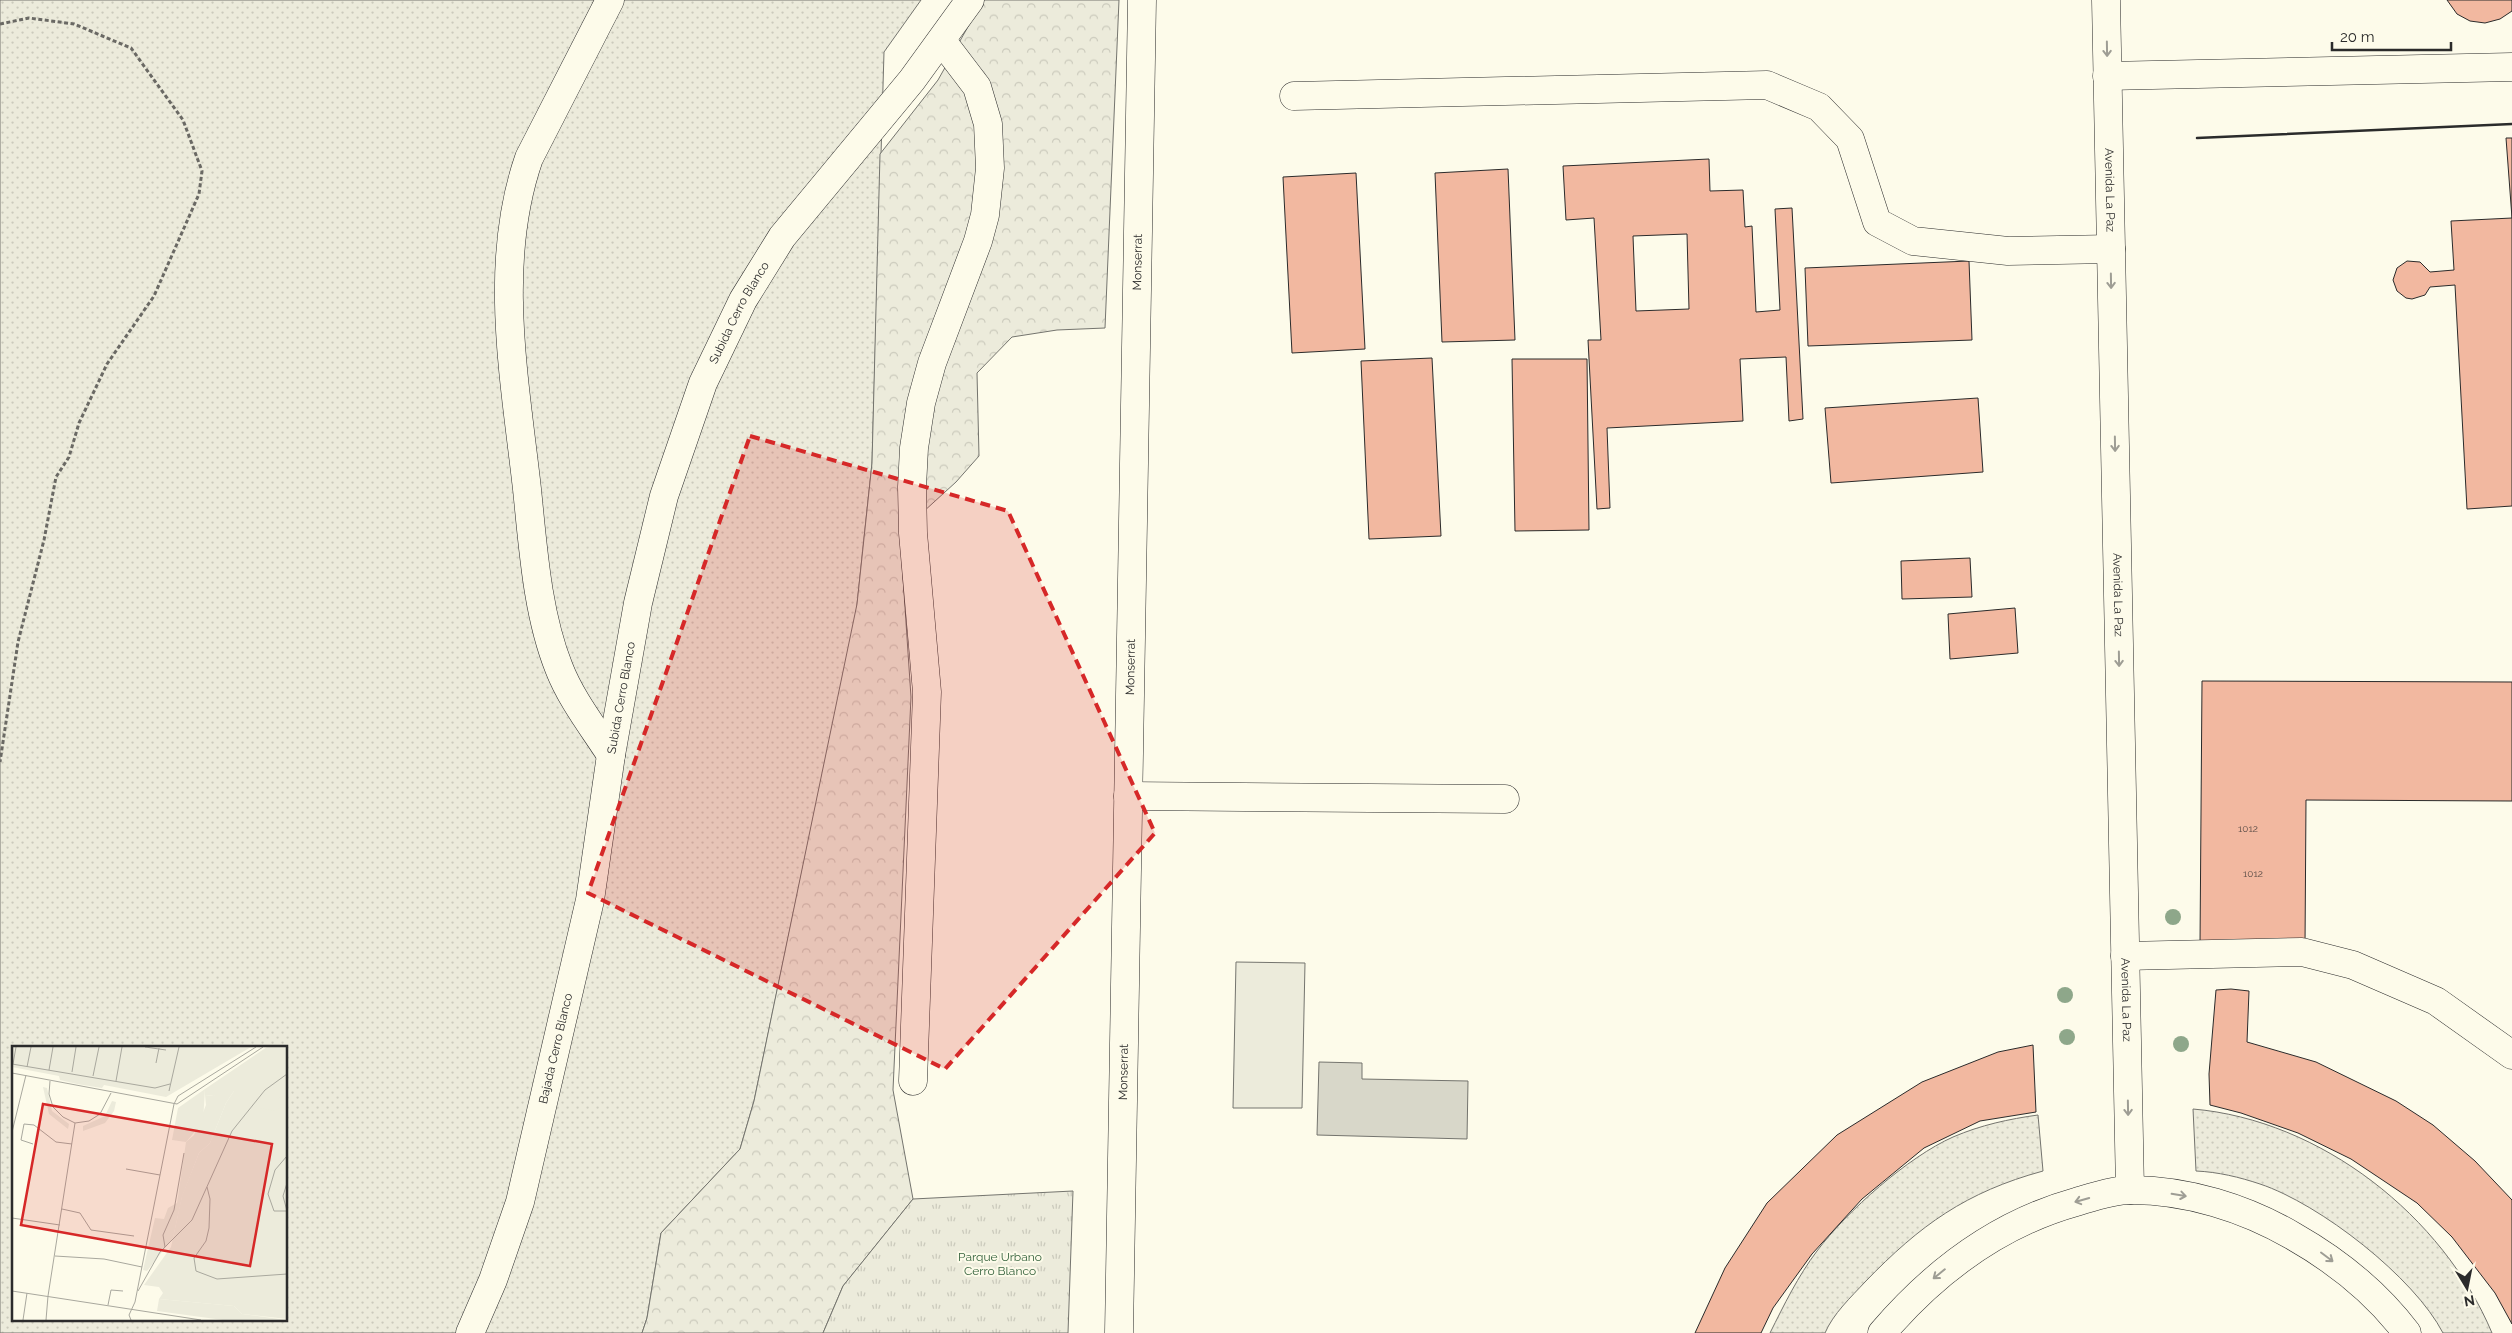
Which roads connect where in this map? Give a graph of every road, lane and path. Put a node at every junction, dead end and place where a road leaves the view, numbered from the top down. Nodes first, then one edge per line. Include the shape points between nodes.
1 (610, 0) edge
2 (970, 0) edge
3 (1142, 0) edge
4 (2106, 0) edge
5 (0, 24) edge
6 (942, 41) junction
7 (2512, 67) edge
8 (2107, 76) junction
9 (1294, 96) dead end
10 (2111, 249) junction
11 (611, 756) junction
12 (0, 762) edge
13 (1128, 796) junction
14 (1505, 800) dead end
15 (2125, 956) junction
16 (2512, 1055) edge
17 (913, 1081) dead end
18 (2130, 1190) junction
19 (470, 1333) edge
20 (1119, 1333) edge
21 (1882, 1333) edge
22 (2407, 1333) edge

1 - 11 street, Subida Cerro Blanco via 523,175 516,206 509,283 509,327 536,571 549,636 559,668 574,698
2 - 6 street, Subida Cerro Blanco
3 - 13 street, Monserrat
4 -> 8 street, Avenida La Paz
5 - 12 path via 29,18 74,24 131,48 184,120 202,171 199,194 154,296 107,364 79,423 69,457 56,477 18,642
6 - 11 street, Subida Cerro Blanco via 782,237 743,300 715,358 693,412 653,535
6 - 17 street via 977,87 988,124 990,168 985,215 978,241 932,363 914,448 913,533 927,692
7 - 8 street
8 - 10 street, Avenida La Paz
9 - 10 street via 1767,85 1819,107 1850,139 1877,222 1913,240 2008,251
10 -> 15 street, Avenida La Paz
11 - 19 street, Bajada Cerro Blanco via 590,900 520,1202
13 - 14 street
13 - 20 street, Monserrat
15 - 16 street via 2302,952 2353,965 2436,1001
15 -> 18 street, Avenida La Paz
18 -> 21 street via 2058,1207 1991,1238 1930,1281
18 -> 22 street via 2180,1195 2229,1207 2276,1226 2320,1251 2360,1282

